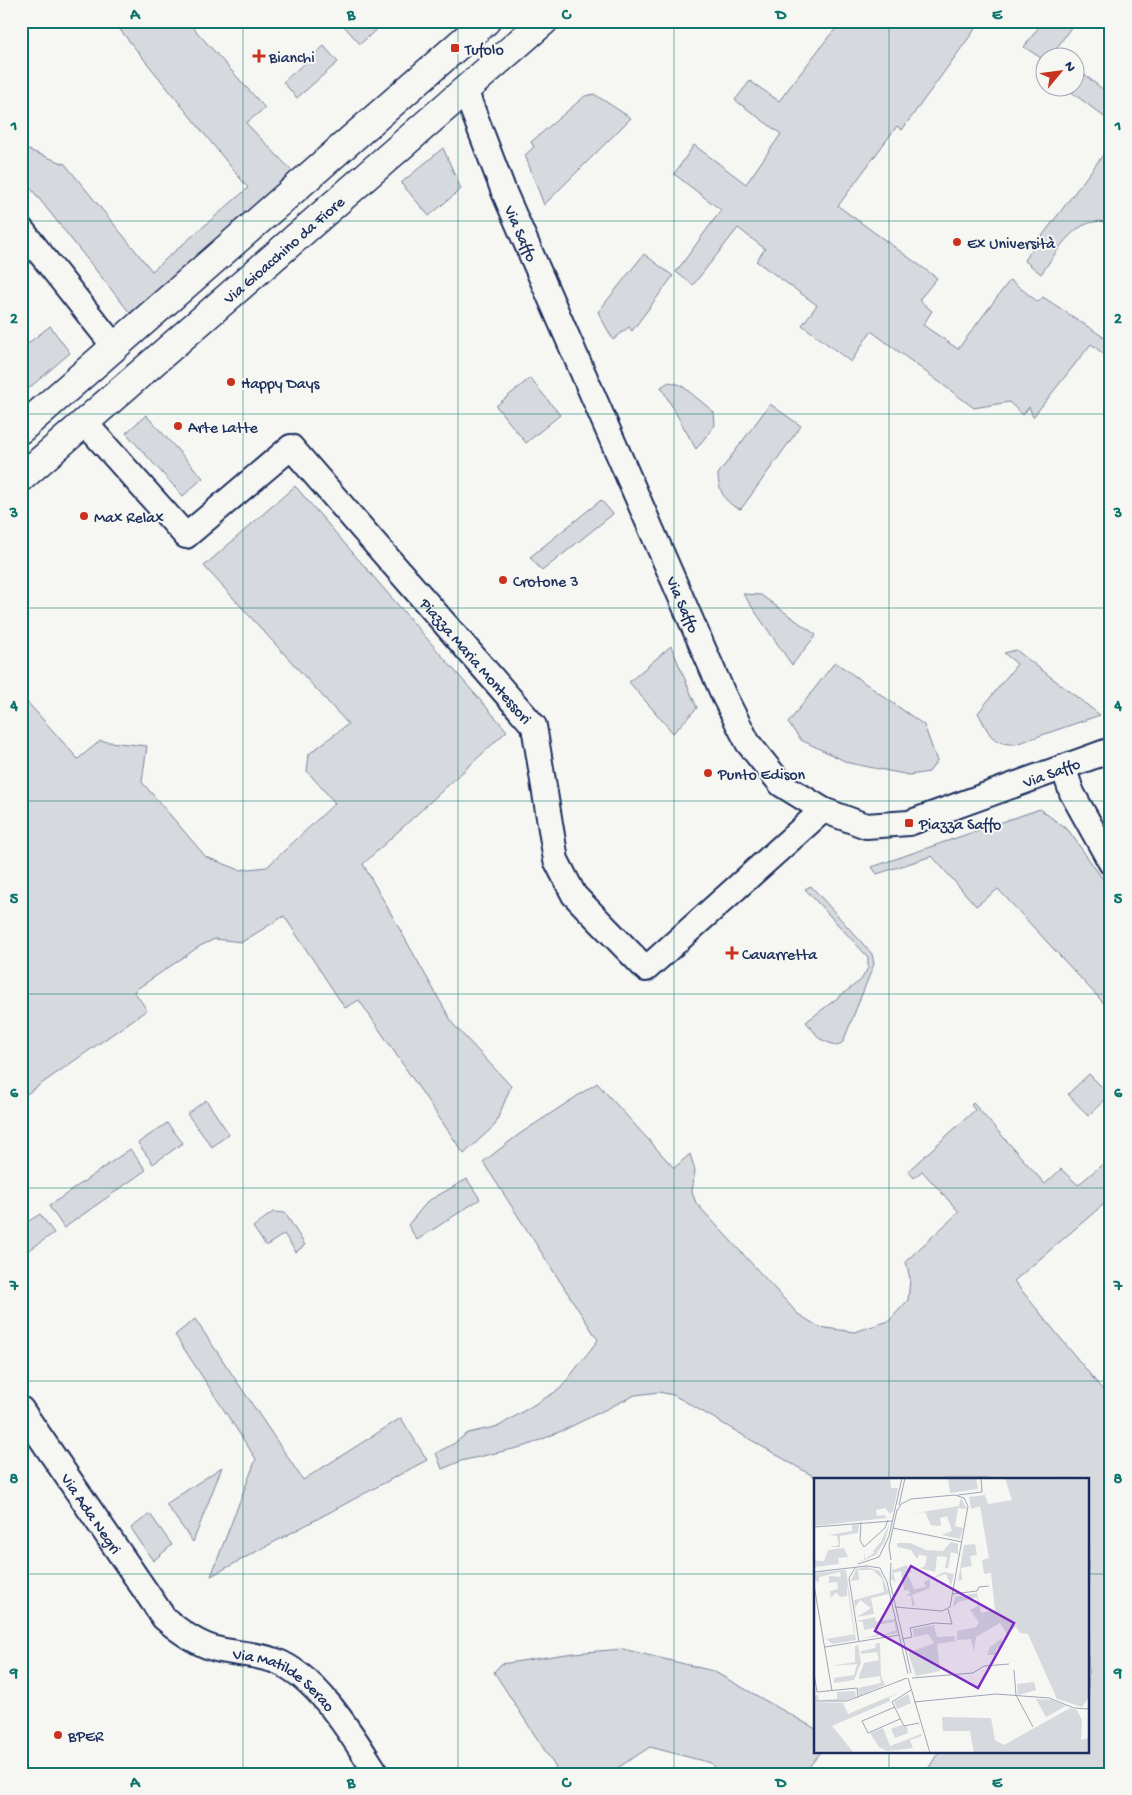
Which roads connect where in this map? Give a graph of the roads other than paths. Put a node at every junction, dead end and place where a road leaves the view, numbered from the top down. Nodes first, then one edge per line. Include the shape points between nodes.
1 (486, 21) edge
2 (544, 21) edge
3 (465, 90) junction
4 (21, 229) edge
5 (114, 346) junction
6 (85, 423) junction
7 (21, 429) edge
8 (21, 478) edge
9 (1111, 750) edge
10 (1063, 767) junction
11 (823, 810) junction
12 (1111, 863) edge
13 (21, 1409) edge
14 (164, 1618) joint
15 (377, 1774) edge

1 - 5 street
2 - 3 street, Via Gioacchino da Fiore
3 - 6 street, Via Gioacchino da Fiore
3 - 11 street, Via Saffo via 504,192 724,696 744,735 781,784
4 - 5 street
5 - 7 street
6 - 8 street, Via Gioacchino da Fiore
6 - 11 street, Piazza Maria Montessori via 186,536 291,447 534,726 556,860 574,896 646,969
9 - 10 street, Via Saffo
10 - 11 street, Via Saffo via 909,823 866,826
10 - 12 street via 1072,793
13 - 14 street, Via Ada Negri
14 - 15 street, Via Matilde Serao via 179,1631 215,1648 262,1657 290,1669 337,1712

